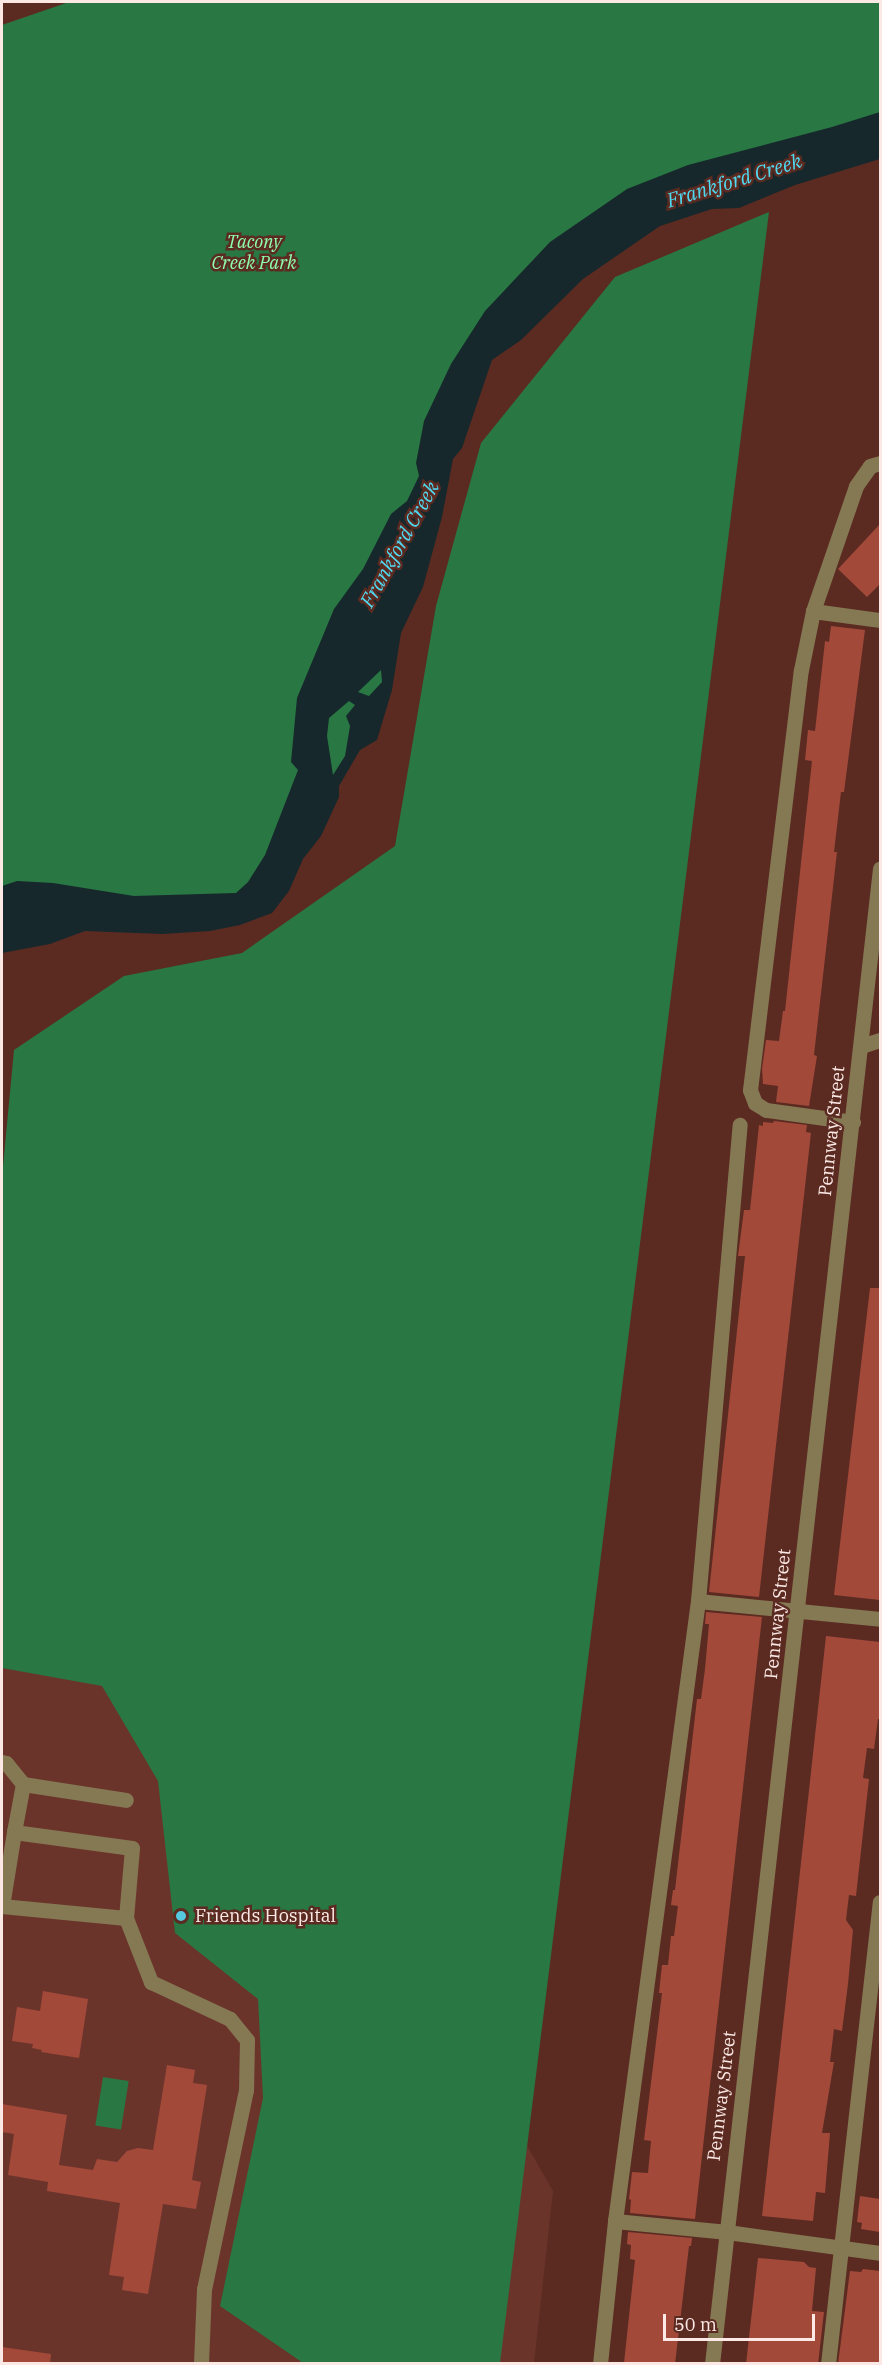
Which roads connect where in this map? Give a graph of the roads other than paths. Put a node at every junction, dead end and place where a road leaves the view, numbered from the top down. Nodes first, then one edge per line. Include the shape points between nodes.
1 (880, 463) edge
2 (813, 611) junction
3 (880, 620) edge
4 (880, 868) edge
5 (880, 1040) edge
6 (861, 1047) junction
7 (853, 1122) junction
8 (740, 1125) dead end
9 (698, 1601) junction
10 (798, 1612) junction
11 (880, 1619) edge
12 (2, 1762) edge
13 (23, 1784) junction
14 (126, 1800) dead end
15 (14, 1832) junction
16 (880, 1902) edge
17 (2, 1906) edge
18 (126, 1918) junction
19 (615, 2221) junction
20 (727, 2232) junction
21 (841, 2249) junction
22 (880, 2253) edge
23 (201, 2364) edge
24 (600, 2364) edge
25 (712, 2364) edge
26 (828, 2364) edge

1 - 2 street via 870,466 856,486
2 - 3 street
2 - 7 street via 800,682 750,1090 755,1103 766,1110
4 - 6 street, Pennway Street
5 - 6 street
6 - 7 street, Pennway Street
7 - 10 street, Pennway Street
8 - 9 street
9 - 10 street
9 - 19 street
10 - 11 street
10 - 20 street, Pennway Street
12 - 13 street
13 - 14 street
13 - 15 street
15 - 17 street
15 - 18 street via 132,1848
16 - 21 street
17 - 18 street
18 - 23 street via 150,1982 230,2019 247,2040 246,2090 204,2289
19 - 20 street
19 - 24 street
20 - 21 street
20 - 25 street, Pennway Street
21 - 22 street
21 - 26 street

